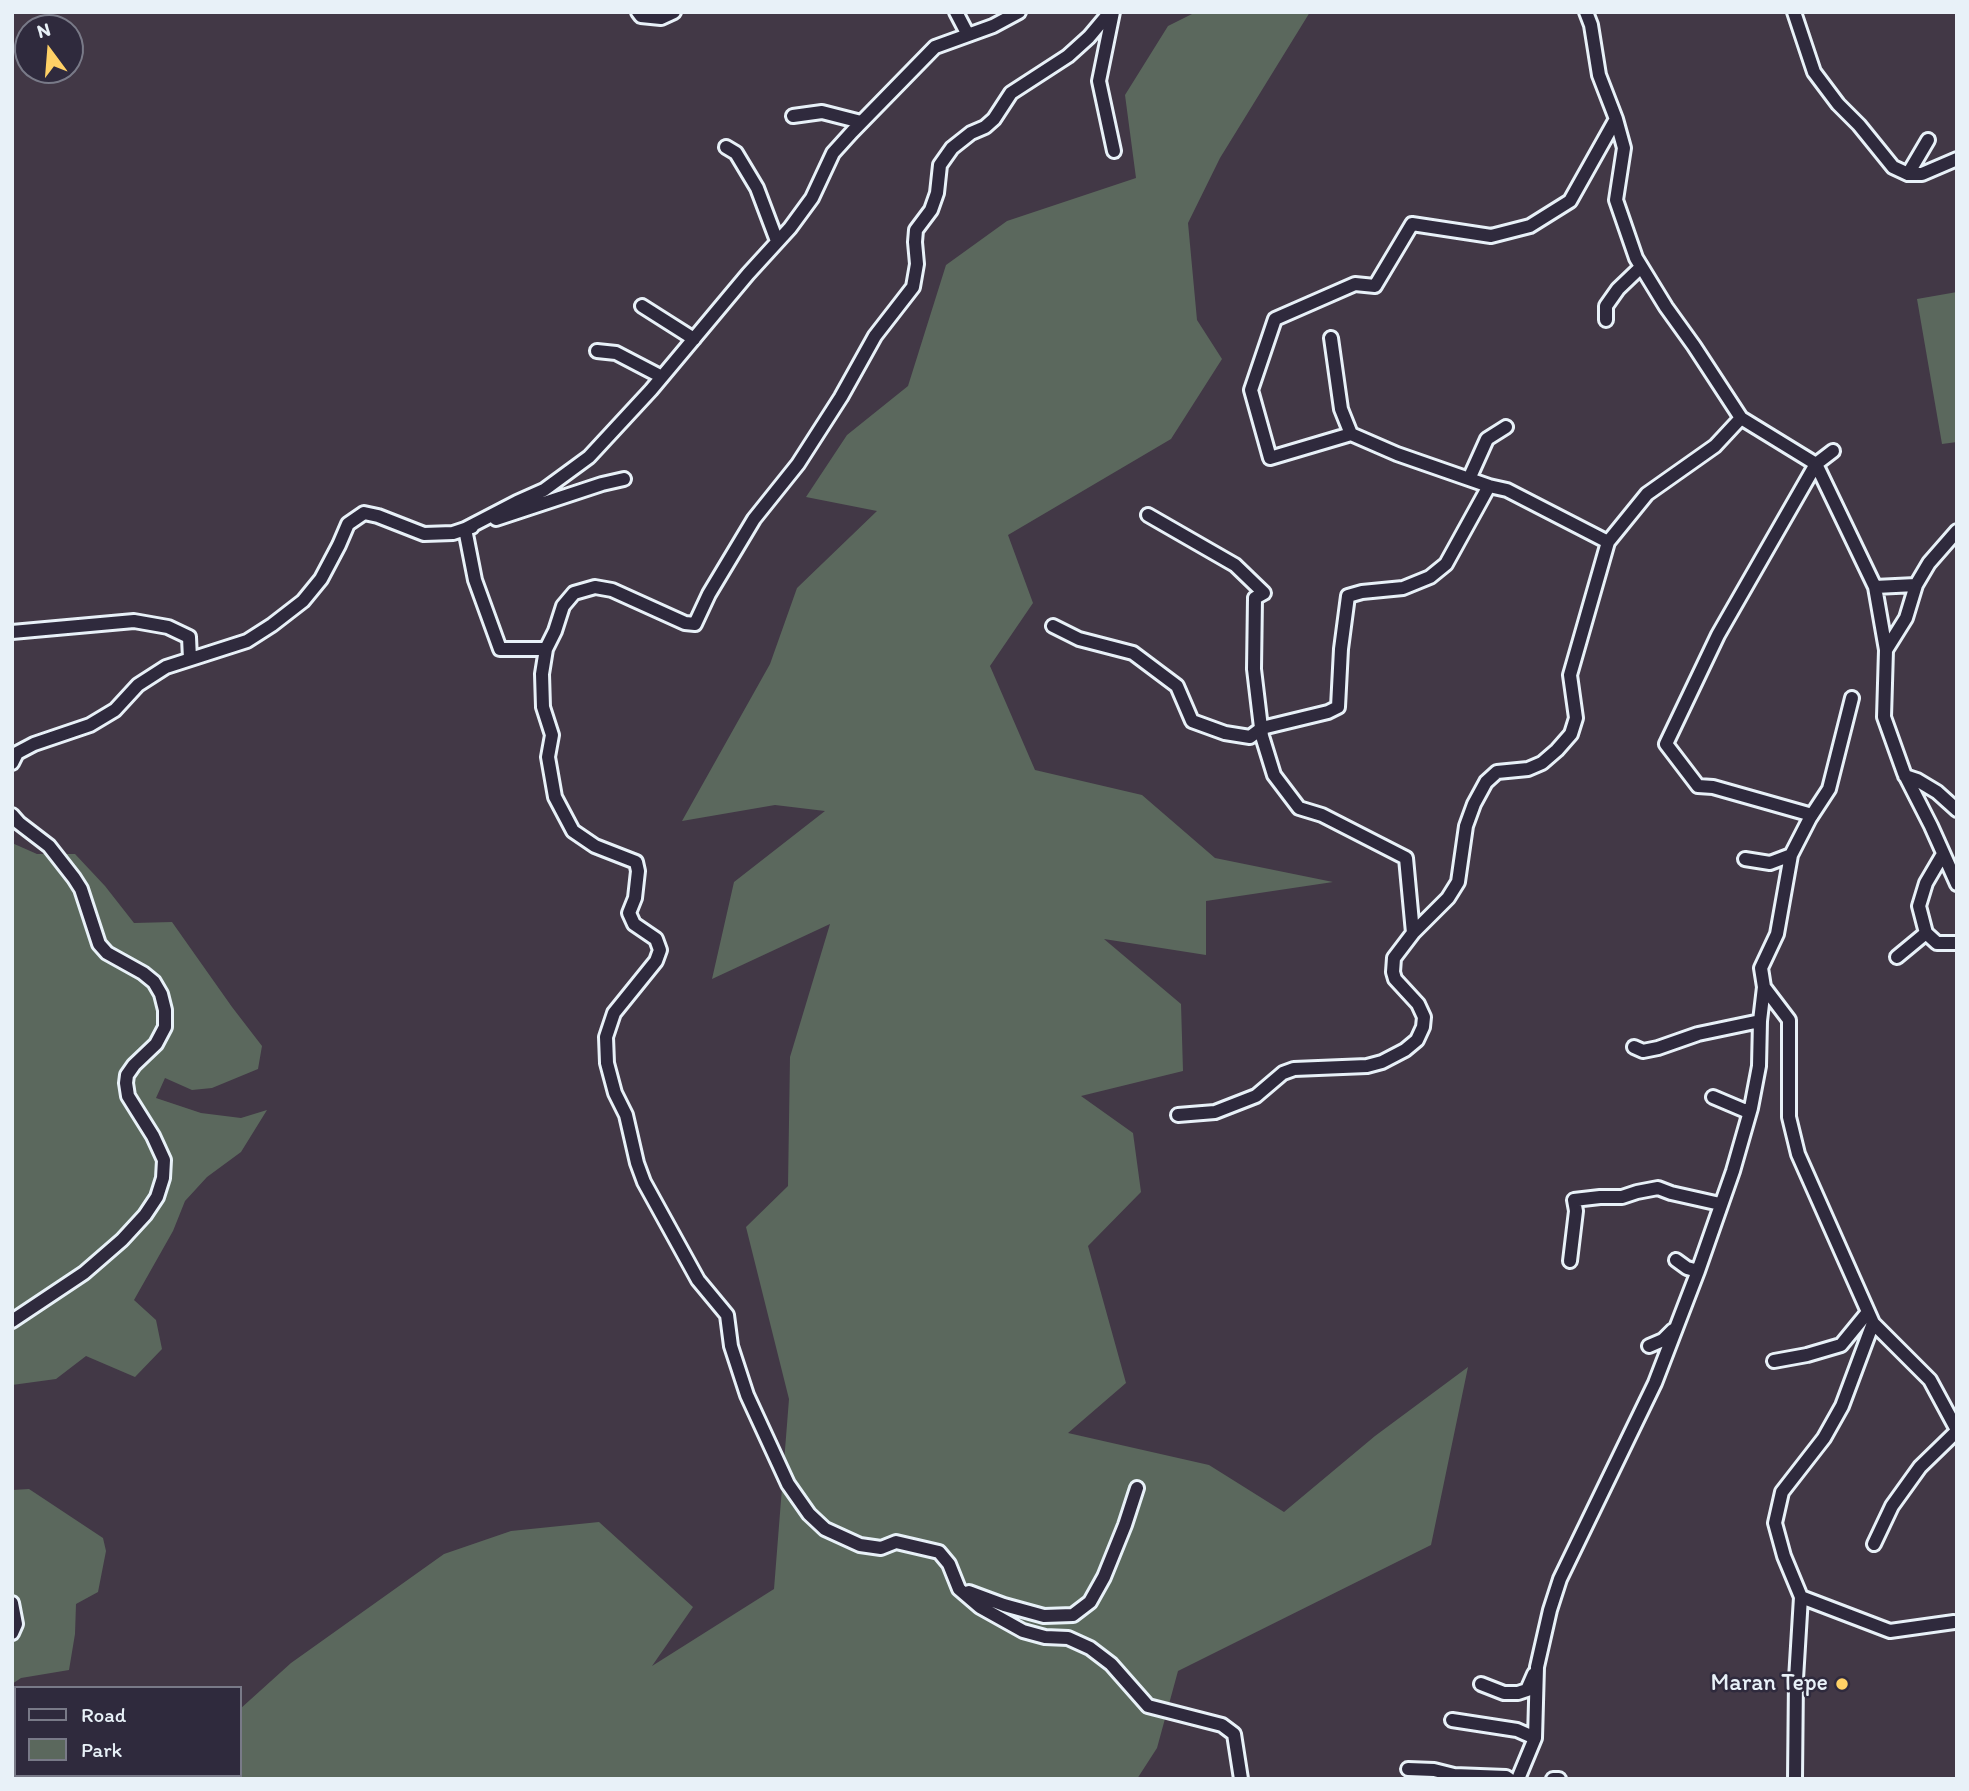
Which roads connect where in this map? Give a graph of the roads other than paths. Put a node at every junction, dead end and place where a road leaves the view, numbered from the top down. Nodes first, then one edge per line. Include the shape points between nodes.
1 (638, 12) edge
2 (674, 12) edge
3 (1019, 12) edge
4 (1111, 12) edge
5 (1586, 12) edge
6 (1794, 12) edge
7 (957, 13) edge
8 (968, 35) junction
9 (793, 116) dead end
10 (1616, 119) junction
11 (861, 122) junction
12 (1928, 141) dead end
13 (726, 147) dead end
14 (1114, 151) dead end
15 (1957, 159) edge
16 (1908, 174) junction
17 (777, 241) junction
18 (1641, 267) junction
19 (642, 306) dead end
20 (1606, 320) dead end
21 (1331, 338) dead end
22 (694, 340) junction
23 (597, 352) dead end
24 (662, 377) junction
25 (1741, 418) junction
26 (1506, 427) dead end
27 (1351, 434) junction
28 (1833, 451) dead end
29 (1816, 464) junction
30 (624, 479) dead end
31 (1469, 479) junction
32 (1489, 486) junction
33 (1148, 514) dead end
34 (465, 530) junction
35 (1957, 531) edge
36 (1608, 542) junction
37 (1916, 585) junction
38 (1875, 587) junction
39 (1054, 626) dead end
40 (12, 632) edge
41 (546, 649) junction
42 (1886, 650) junction
43 (190, 659) junction
44 (1852, 698) dead end
45 (1262, 728) junction
46 (12, 763) edge
47 (1905, 776) junction
48 (1957, 810) edge
49 (12, 815) edge
50 (1812, 815) junction
51 (1943, 854) junction
52 (1791, 855) junction
53 (1745, 859) dead end
54 (1957, 884) edge
55 (1413, 933) junction
56 (1926, 933) junction
57 (1957, 943) edge
58 (1897, 957) dead end
59 (1764, 987) junction
60 (1760, 1021) junction
61 (1634, 1047) dead end
62 (1713, 1097) dead end
63 (1751, 1108) junction
64 (1178, 1115) dead end
65 (1720, 1204) junction
66 (1676, 1260) dead end
67 (1570, 1261) dead end
68 (1698, 1270) junction
69 (1871, 1317) junction
70 (12, 1321) edge
71 (1676, 1328) junction
72 (1649, 1346) dead end
73 (1774, 1361) dead end
74 (1957, 1431) edge
75 (1137, 1488) dead end
76 (1874, 1544) dead end
77 (959, 1589) junction
78 (1801, 1597) junction
79 (12, 1603) edge
80 (1954, 1622) dead end
81 (12, 1633) edge
82 (1536, 1667) junction
83 (1481, 1684) dead end
84 (1452, 1720) dead end
85 (1535, 1738) junction
86 (1408, 1769) dead end
87 (1241, 1779) edge
88 (1509, 1779) edge
89 (1518, 1779) edge
90 (1553, 1779) edge
91 (1559, 1779) edge
92 (1795, 1779) edge

1 - 2 street via 661,18
3 - 8 street
4 - 14 street via 1099,80
4 - 41 street via 1068,56 1011,93 994,119 952,148 940,165 931,210 916,230 913,287 875,336 798,464 754,519 695,624 595,587 574,593 563,606
5 - 10 street via 1599,75
6 - 16 street via 1814,72 1893,167
7 - 8 street
8 - 11 street via 935,47
9 - 11 street via 822,112
10 - 18 street via 1624,148 1615,200
10 - 27 street via 1570,201 1530,226 1491,236 1412,224 1375,286 1355,284 1275,319 1251,390 1270,458
11 - 17 street via 833,153 812,198
12 - 16 street
13 - 17 street via 736,153 757,188
15 - 16 street via 1922,174
17 - 22 street
18 - 20 street via 1606,306
18 - 25 street
19 - 22 street
21 - 27 street via 1341,409
22 - 24 street
23 - 24 street via 616,353
24 - 34 street via 589,457 544,490
25 - 29 street
25 - 36 street via 1715,446 1647,494
26 - 31 street via 1488,439
27 - 31 street
28 - 29 street
29 - 38 street
29 - 50 street via 1718,635 1666,744 1698,786
30 - 34 street
31 - 32 street
32 - 36 street via 1507,490
32 - 45 street via 1446,564 1430,578 1403,588 1348,596 1338,707
33 - 45 street via 1235,565 1264,593 1255,598 1254,669
34 - 41 street via 475,580 500,649
34 - 43 street via 425,534 364,513 348,524 321,579 303,601 247,641
35 - 37 street
36 - 55 street via 1570,675 1576,718 1571,734 1542,763 1497,772 1486,782 1466,826 1458,882
37 - 38 street
37 - 42 street via 1906,618
38 - 42 street
39 - 45 street via 1079,639 1133,653 1177,687 1192,721 1250,737
40 - 43 street via 134,621 189,637
41 - 77 street via 543,707 552,734 548,757 555,797 573,831 595,846 636,862 635,898 629,913 634,924 656,939 660,950 614,1013 606,1037 607,1063 644,1182 698,1280 727,1315 731,1346 747,1395 788,1484 809,1514 825,1529 860,1545 881,1548 896,1542 939,1552
42 - 47 street via 1884,717
43 - 46 street via 166,667 138,685 115,710 90,725 34,744 17,753
44 - 50 street via 1829,789
45 - 55 street via 1274,775 1298,808 1322,815 1406,858
47 - 48 street via 1937,792
47 - 51 street
49 - 70 street via 49,846 74,878 99,944 154,982 161,994 165,1027 127,1075 126,1083 128,1096 164,1160 157,1197 103,1257
50 - 52 street
51 - 54 street
51 - 56 street via 1919,906
52 - 53 street via 1770,863
52 - 59 street via 1777,934 1761,968
55 - 64 street via 1394,958 1393,972 1424,1017 1417,1040 1405,1050 1367,1066 1294,1069 1256,1096 1215,1112
56 - 57 street via 1937,943
56 - 58 street
59 - 60 street
59 - 69 street via 1789,1020 1789,1117 1798,1154
60 - 61 street via 1658,1048 1643,1051
60 - 63 street via 1759,1066
62 - 63 street via 1746,1111
63 - 65 street
65 - 67 street via 1658,1188 1622,1197 1574,1200
65 - 68 street
66 - 68 street
68 - 71 street
69 - 73 street via 1841,1345
69 - 74 street via 1930,1380
69 - 78 street via 1842,1406 1824,1438 1782,1492 1775,1523
71 - 72 street
71 - 82 street via 1655,1383 1560,1578
74 - 76 street via 1920,1467 1892,1506
75 - 77 street via 1104,1577 1090,1602 1073,1615 1044,1616
77 - 87 street via 980,1607 1023,1631 1090,1648 1111,1664 1148,1706 1222,1725 1234,1734
78 - 80 street via 1890,1631
78 - 92 street
79 - 81 street via 16,1624
82 - 83 street via 1527,1690 1518,1693
82 - 85 street
84 - 85 street
85 - 89 street
86 - 88 street
90 - 91 street

